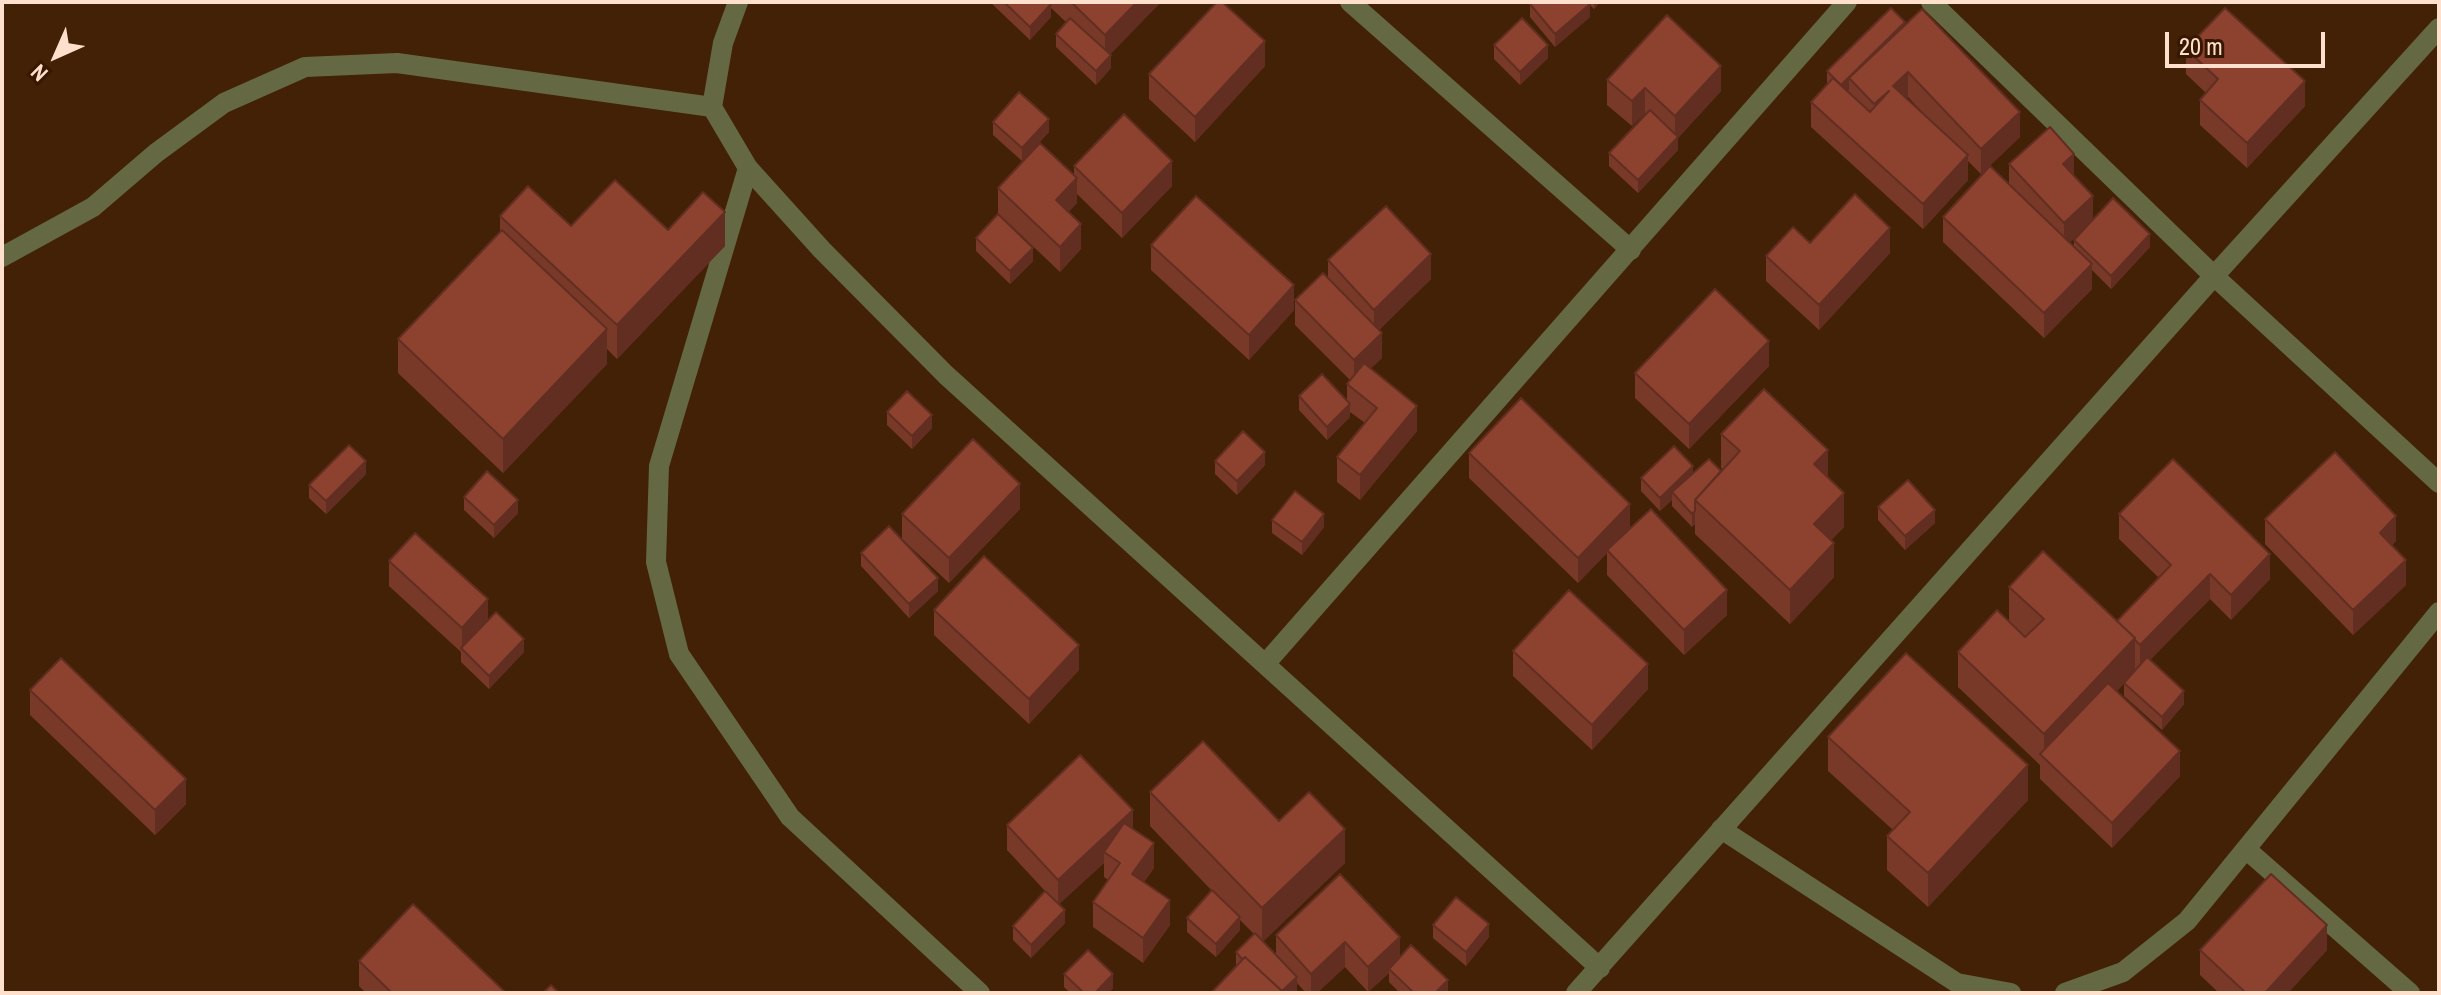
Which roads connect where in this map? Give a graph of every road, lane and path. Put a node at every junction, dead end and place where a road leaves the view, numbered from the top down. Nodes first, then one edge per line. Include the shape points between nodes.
1 (738, 2) edge
2 (1350, 2) edge
3 (1847, 2) edge
4 (1931, 2) edge
5 (2439, 28) edge
6 (712, 107) junction
7 (748, 168) junction
8 (1631, 250) junction
9 (2, 257) edge
10 (2214, 276) junction
11 (2439, 483) edge
12 (2439, 612) edge
13 (1266, 663) junction
14 (1721, 829) junction
15 (2247, 850) junction
16 (1600, 968) junction
17 (980, 993) edge
18 (1576, 993) edge
19 (2011, 993) edge
20 (2065, 993) edge
21 (2410, 993) edge

1 - 6 street via 723,43
2 - 8 street
3 - 8 street
4 - 10 street
5 - 10 street
6 - 7 street
6 - 9 street via 397,63 305,67 224,103 93,207
7 - 13 street via 946,375
7 - 17 street via 659,466 656,562 679,654 790,817
8 - 13 street
10 - 11 street
10 - 14 street
12 - 15 street
13 - 16 street
14 - 16 street
14 - 19 street via 1957,983
15 - 20 street via 2187,921 2123,972
15 - 21 street
16 - 18 street

